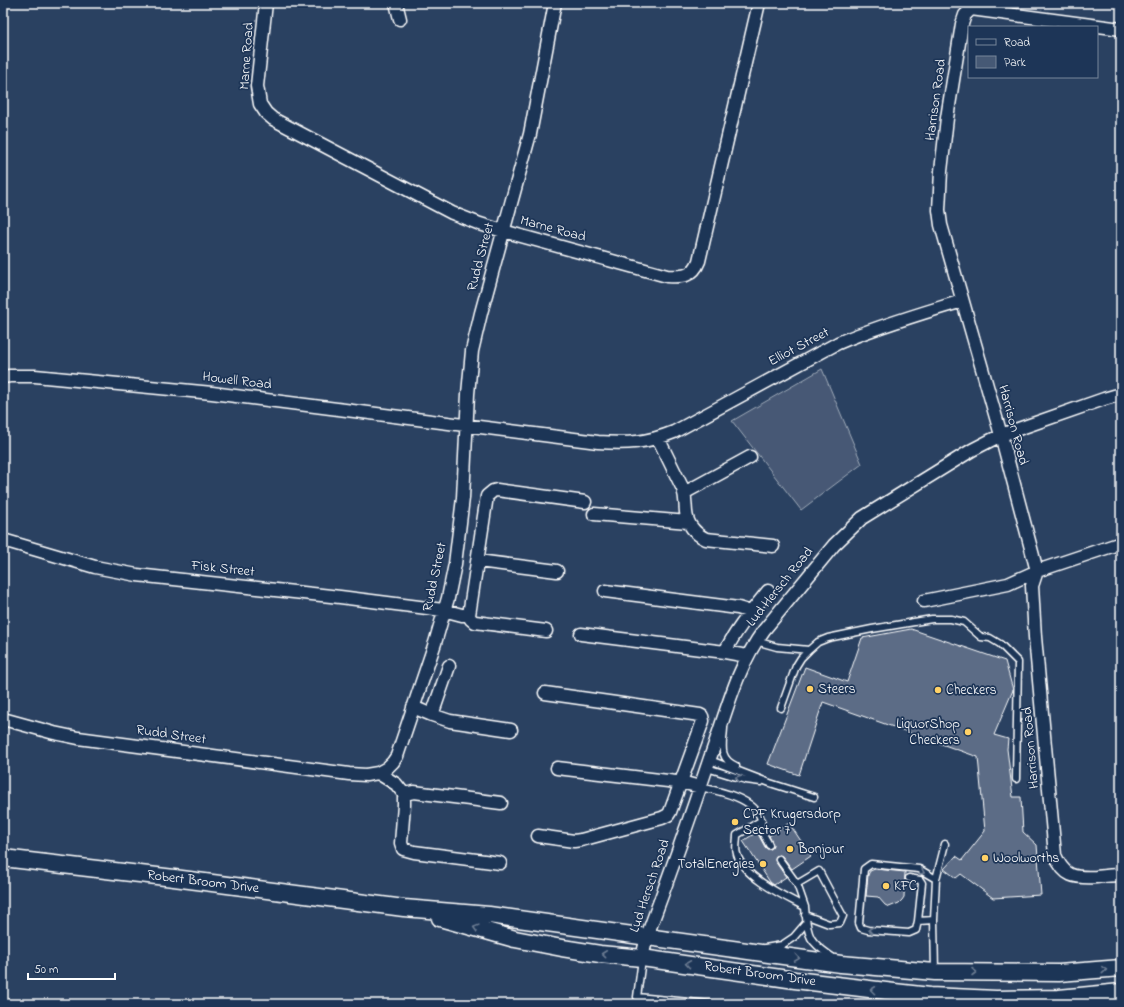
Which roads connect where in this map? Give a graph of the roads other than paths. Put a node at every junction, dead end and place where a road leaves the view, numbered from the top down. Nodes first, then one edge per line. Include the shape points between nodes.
1 (266, 3) edge
2 (396, 3) edge
3 (555, 3) edge
4 (760, 3) edge
5 (968, 6) edge
6 (400, 19) dead end
7 (1121, 29) edge
8 (503, 231) junction
9 (962, 301) junction
10 (3, 377) edge
11 (1121, 394) edge
12 (466, 426) junction
13 (1000, 435) junction
14 (658, 438) junction
15 (750, 457) dead end
16 (684, 493) junction
17 (585, 502) dead end
18 (594, 514) dead end
19 (688, 522) junction
20 (3, 540) edge
21 (1121, 543) edge
22 (773, 546) dead end
23 (478, 561) junction
24 (557, 571) dead end
25 (1037, 571) junction
26 (605, 590) dead end
27 (768, 591) dead end
28 (924, 600) dead end
29 (443, 610) junction
30 (751, 612) junction
31 (469, 615) junction
32 (546, 631) dead end
33 (581, 634) dead end
34 (756, 641) junction
35 (809, 650) junction
36 (725, 652) junction
37 (747, 656) junction
38 (449, 666) dead end
39 (545, 694) dead end
40 (413, 707) junction
41 (780, 708) dead end
42 (725, 714) junction
43 (432, 715) junction
44 (3, 719) edge
45 (511, 730) dead end
46 (708, 764) junction
47 (557, 768) dead end
48 (378, 773) junction
49 (1016, 779) dead end
50 (681, 783) junction
51 (770, 783) junction
52 (700, 787) junction
53 (404, 794) junction
54 (814, 797) dead end
55 (501, 803) dead end
56 (762, 820) junction
57 (538, 836) dead end
58 (945, 844) dead end
59 (770, 845) dead end
60 (3, 858) edge
61 (779, 859) dead end
62 (500, 863) dead end
63 (1121, 874) edge
64 (909, 878) dead end
65 (936, 880) junction
66 (797, 884) junction
67 (805, 907) junction
68 (404, 908) junction
69 (805, 914) junction
70 (934, 920) junction
71 (918, 921) junction
72 (806, 922) junction
73 (647, 936) junction
74 (755, 952) junction
75 (642, 958) junction
76 (841, 964) junction
77 (1121, 968) edge
78 (935, 972) junction
79 (1121, 992) edge
80 (710, 1004) edge

1 - 8 street, Marne Road via 257,86 260,104 273,119 445,210
2 - 6 street
3 - 8 street, Rudd Street via 533,122
4 - 8 street, Marne Road via 699,261 693,270 683,276 667,276
5 - 7 street
5 - 9 street, Harrison Road via 962,24 940,171 939,210
8 - 12 street, Rudd Street via 472,351
9 - 13 street, Harrison Road
9 - 14 street, Elliot Street via 883,325 838,343 674,432
10 - 12 street, Howell Road via 34,376 212,392
11 - 13 street, Lud Hersch Road
12 - 14 street, Elliot Street via 626,444
12 - 29 street, Rudd Street via 463,498 455,564
13 - 25 street, Harrison Road
13 - 34 street, Lud Hersch Road via 862,518 834,545
14 - 16 street
15 - 16 street
16 - 19 street
17 - 23 street via 493,491 487,496
18 - 19 street
19 - 22 street via 706,539
20 - 29 street, Fisk Street via 95,567 137,576
21 - 25 street
23 - 24 street
23 - 31 street
25 - 28 street via 1008,584
25 - 63 street, Harrison Road via 1032,586 1035,637 1055,855 1061,866 1072,876 1081,878
26 - 30 street via 738,608
27 - 30 street
29 - 31 street, Fisk Street
29 - 40 street, Rudd Street via 435,643
30 - 36 street via 732,637
31 - 32 street, Fisk Street via 475,622
33 - 36 street
34 - 35 lane via 777,647
34 - 37 street, Lud Hersch Road
35 - 41 lane via 796,666
35 - 49 lane via 828,638 951,618 964,622 981,637 990,638 1000,644 1018,662
36 - 37 street
37 - 42 street, Lud Hersch Road
38 - 43 street
39 - 50 street via 700,715 703,721
40 - 43 street
40 - 48 street, Rudd Street via 397,756 387,768
42 - 46 street, Lud Hersch Road
42 - 51 lane via 723,754 727,761
43 - 45 street via 450,721
44 - 48 street, Rudd Street via 78,738 336,773
46 - 51 lane
46 - 52 street, Lud Hersch Road
47 - 50 street
48 - 53 street via 401,788
50 - 52 street
50 - 57 street via 666,817 581,840
51 - 54 lane
52 - 56 lane via 736,797 753,806
52 - 73 street, Lud Hersch Road
53 - 55 street via 414,792
53 - 62 street via 401,842 403,849
56 - 59 lane via 761,828
56 - 67 lane via 737,835 736,853 742,867 755,878
58 - 65 lane
60 - 68 street, Robert Broom Drive
61 - 66 lane
64 - 71 lane via 920,880 922,883
65 - 70 lane
71 -> 65 lane via 916,930 910,933 861,928 859,923 864,869 871,864 919,870
66 - 67 lane
66 - 69 lane via 820,871 843,916 840,923 829,924
67 - 69 lane
68 - 73 street, Robert Broom Drive via 489,914
75 -> 68 street, Robert Broom Drive via 515,939
69 - 72 lane
70 - 71 lane
70 - 78 lane
72 - 74 lane via 794,937 782,945
72 - 76 lane via 812,939
73 - 74 street, Robert Broom Drive
73 - 75 street, Lud Hersch Road
74 -> 76 street, Robert Broom Drive
79 -> 75 street, Robert Broom Drive via 1052,998 930,996
75 - 80 lane via 637,997
76 - 78 street, Robert Broom Drive
78 -> 77 street, Robert Broom Drive via 1059,973

